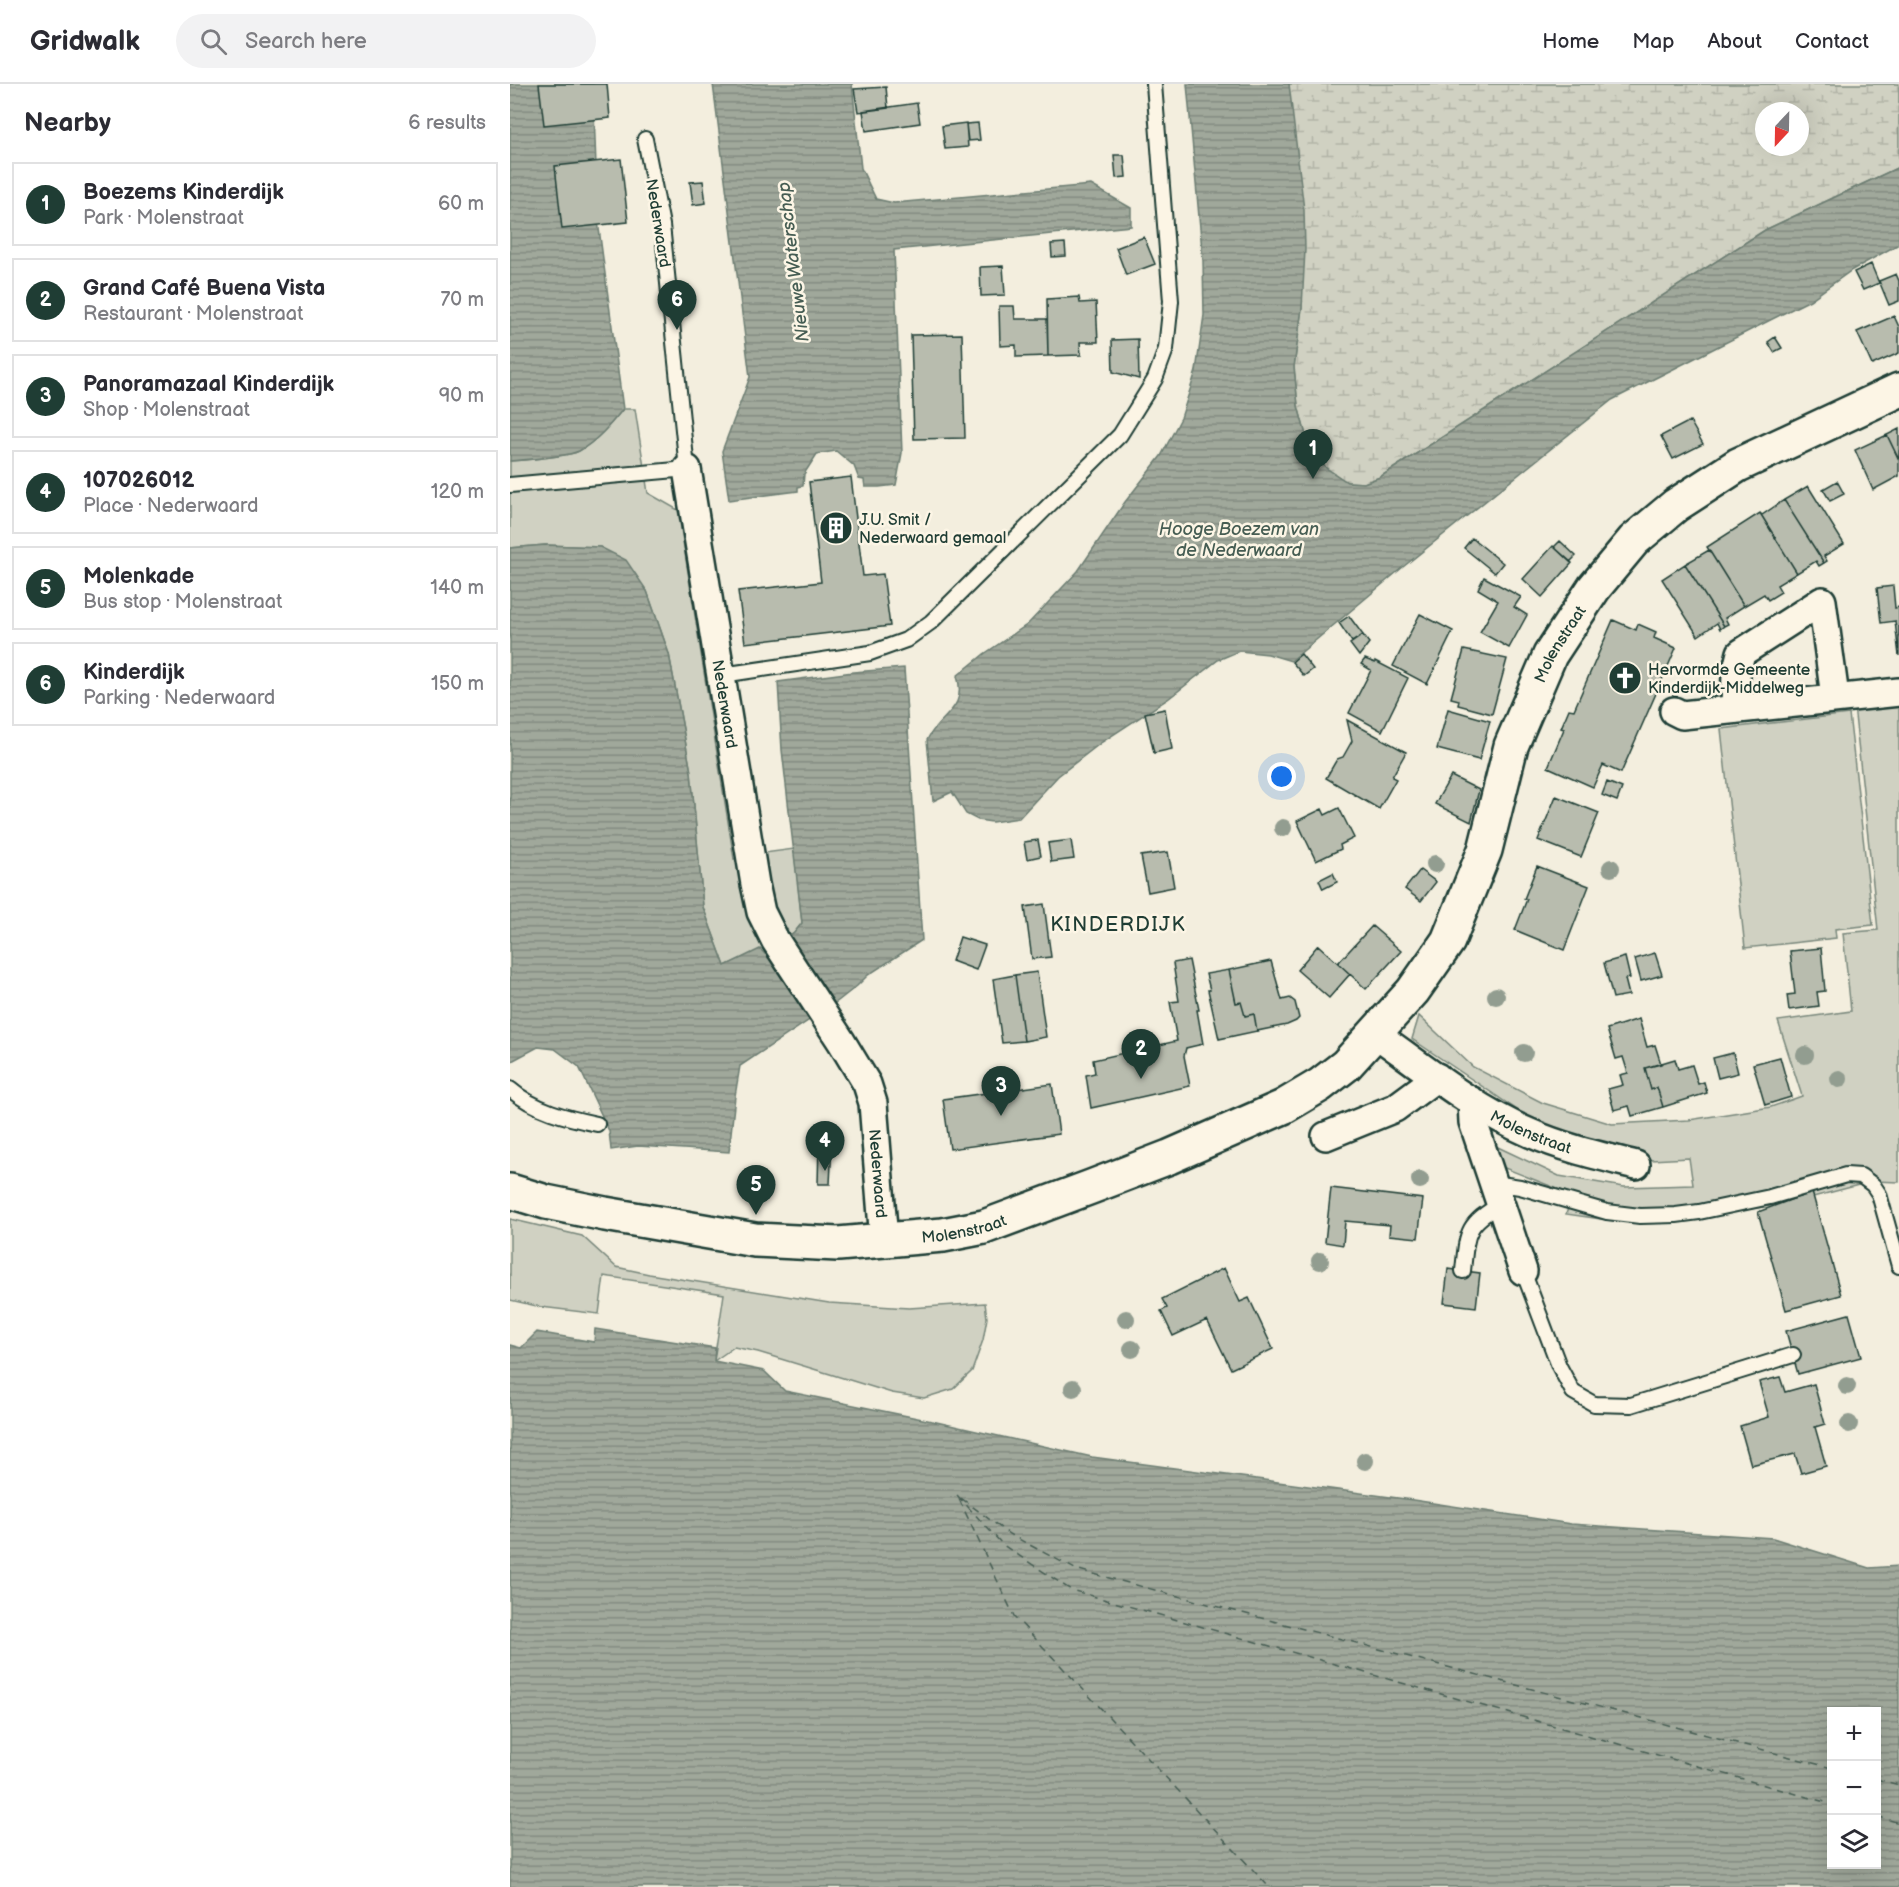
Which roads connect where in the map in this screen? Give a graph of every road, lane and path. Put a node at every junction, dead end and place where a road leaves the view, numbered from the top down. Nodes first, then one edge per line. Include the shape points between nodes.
1 (1154, 84) edge
2 (645, 139) dead end
3 (1899, 390) edge
4 (687, 469) junction
5 (510, 485) edge
6 (722, 675) junction
7 (1899, 692) edge
8 (1835, 697) junction
9 (1735, 709) junction
10 (1674, 711) dead end
11 (1376, 1034) junction
12 (1437, 1077) junction
13 (510, 1089) edge
14 (1472, 1101) junction
15 (597, 1124) dead end
16 (1326, 1137) dead end
17 (1636, 1165) dead end
18 (510, 1191) edge
19 (1497, 1193) junction
20 (884, 1241) junction
21 (1899, 1266) edge
22 (1463, 1271) dead end
23 (1523, 1271) joint
24 (1793, 1355) dead end

1 - 6 lane via 1171,301 1166,349 1155,379 1120,435 931,622 906,640 870,653
2 - 4 lane, Nederwaard via 662,225
3 - 11 street, Molenstraat via 1738,465 1676,505 1634,540 1594,588 1550,655 1511,746 1485,850 1448,941
4 - 5 lane
4 - 6 street, Nederwaard
6 - 20 street, Nederwaard via 761,912 867,1084 873,1104
7 - 8 street
8 - 9 street
8 - 9 street via 1822,601 1741,653
9 - 10 street via 1682,715
11 - 12 street, Molenstraat
11 - 20 street, Molenstraat via 1346,1065 1292,1102 1169,1157 984,1227
12 - 14 street, Molenstraat
12 - 16 street via 1395,1108
13 - 15 lane via 520,1098 566,1118
14 - 17 street, Molenstraat via 1528,1133
14 - 19 street via 1473,1122
18 - 20 street, Molenstraat via 595,1212 755,1240 838,1244
19 - 21 lane via 1520,1187 1607,1212 1676,1215 1770,1197 1846,1175 1861,1176 1879,1194
19 - 22 lane via 1470,1229
19 - 23 street
23 - 24 lane via 1559,1366 1573,1392 1594,1404 1631,1405

